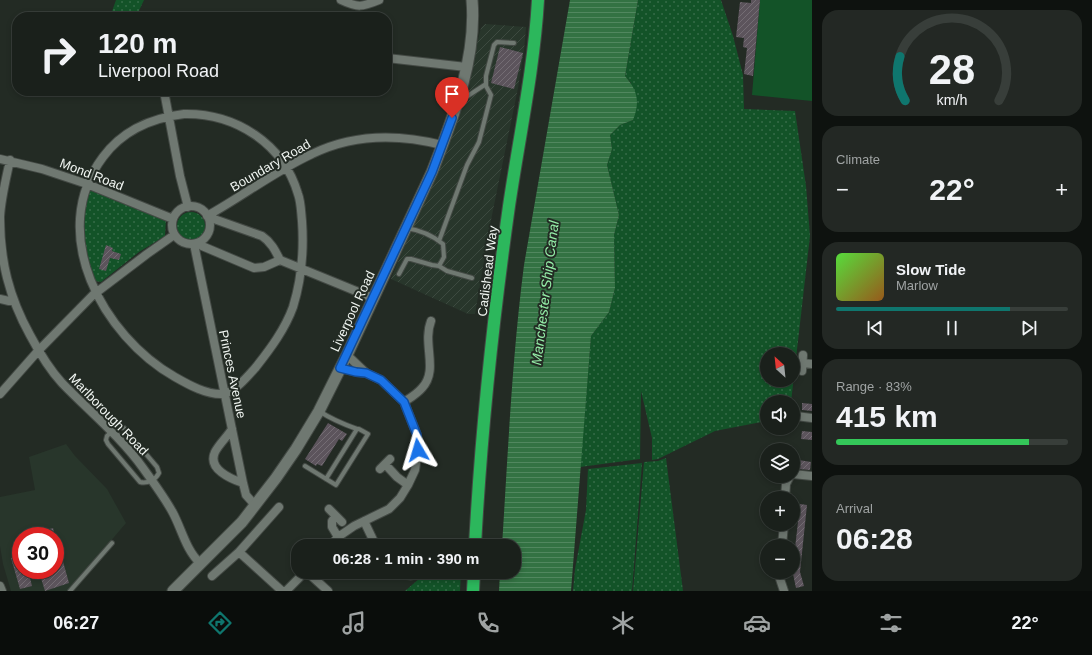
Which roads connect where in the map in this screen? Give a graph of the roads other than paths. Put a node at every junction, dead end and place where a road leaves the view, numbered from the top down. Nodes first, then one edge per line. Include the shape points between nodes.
1 (341, 0) edge
2 (379, 0) edge
3 (472, 0) edge
4 (538, 0) edge
5 (514, 43) dead end
6 (392, 59) edge
7 (466, 68) junction
8 (486, 84) junction
9 (165, 96) edge
10 (457, 104) junction
11 (169, 116) junction
12 (442, 145) junction
13 (0, 159) edge
14 (10, 160) junction
15 (286, 168) junction
16 (87, 184) junction
17 (188, 207) junction
18 (0, 213) edge
19 (208, 217) junction
20 (173, 219) junction
21 (406, 228) junction
22 (174, 235) junction
23 (439, 241) junction
24 (196, 244) junction
25 (0, 246) edge
26 (280, 260) junction
27 (439, 266) junction
28 (302, 269) junction
29 (399, 274) dead end
30 (3, 275) edge
31 (472, 278) dead end
32 (96, 293) junction
33 (373, 298) junction
34 (0, 299) edge
35 (13, 301) junction
36 (426, 326) dead end
37 (38, 351) junction
38 (347, 355) junction
39 (803, 363) dead end
40 (812, 364) edge
41 (340, 368) junction
42 (366, 373) junction
43 (0, 394) edge
44 (225, 394) junction
45 (404, 402) junction
46 (319, 411) junction
47 (800, 417) edge
48 (812, 418) edge
49 (232, 429) junction
50 (357, 430) junction
51 (111, 432) junction
52 (385, 464) dead end
53 (305, 466) dead end
54 (800, 475) edge
55 (812, 476) edge
56 (326, 479) junction
57 (151, 480) junction
58 (243, 483) junction
59 (408, 485) junction
60 (255, 505) junction
61 (279, 507) dead end
62 (329, 509) dead end
63 (364, 521) junction
64 (338, 537) joint
65 (373, 539) edge
66 (475, 539) edge
67 (112, 543) dead end
68 (239, 552) junction
69 (200, 563) junction
70 (212, 576) dead end
71 (299, 579) edge
72 (314, 579) edge
73 (474, 579) edge
74 (780, 579) edge
75 (0, 586) edge
76 (2, 591) edge
77 (70, 591) edge
78 (172, 591) edge
79 (282, 591) edge
80 (286, 591) edge
81 (328, 591) edge
82 (473, 591) edge
83 (784, 591) edge

1 - 2 street via 362,7
3 - 7 main road, Liverpool Road via 474,16
4 - 66 highway, Cadishead Way via 536,31 509,208 491,353
5 - 8 lane via 497,42 494,45
6 - 7 street
7 - 10 main road, Liverpool Road
8 - 10 lane
8 - 23 lane via 490,95 479,142 467,165
9 - 11 street
10 - 12 main road, Liverpool Road
11 - 15 street via 204,115 240,125 272,149
11 - 16 street via 139,126 118,141 94,170
11 - 17 street
12 - 15 street, Boundary Road via 408,138 374,137 322,149
12 - 21 main road, Liverpool Road
13 - 14 street, Mond Road
14 - 16 street, Mond Road
14 - 18 street, Marlborough Road
15 - 19 street, Boundary Road
15 - 28 street via 301,203 304,246
16 - 20 street, Mond Road
16 - 32 street via 80,220 81,246 84,262
17 - 19 street via 202,210
17 - 20 street via 176,213
18 - 25 street, Marlborough Road
19 - 24 street via 209,233
19 - 26 street via 262,236 273,247
20 - 22 street
21 - 23 lane via 425,232
21 - 33 main road, Liverpool Road
22 - 24 street via 186,244
22 - 32 street
23 - 27 lane via 443,244 444,258
24 - 26 street via 254,268
24 - 44 street, Princes Avenue
25 - 30 street, Marlborough Road
26 - 28 street
27 - 29 lane via 407,259
27 - 31 lane via 446,271
28 - 33 street
28 - 44 street via 292,308 273,346 248,376
30 - 35 street, Marlborough Road
32 - 37 street
32 - 44 street via 110,318 149,359 185,383 207,392
33 - 38 main road, Liverpool Road
34 - 35 street
35 - 37 street, Marlborough Road
36 - 45 street via 430,373 422,388
37 - 43 street
37 - 51 street, Marlborough Road via 61,382
38 - 41 main road, Liverpool Road
38 - 42 street
39 - 40 street
41 - 42 street
41 - 46 main road, Liverpool Road
42 - 45 street via 381,380
44 - 49 street, Princes Avenue
45 - 59 street via 417,435 418,450 415,470
46 - 50 lane via 332,420 338,420
46 - 60 main road, Liverpool Road via 296,449
47 - 48 street
49 - 58 street, Princes Avenue
49 - 58 street via 213,458 218,469
50 - 56 lane
50 - 56 lane via 368,434 336,486
51 - 57 street, Marlborough Road via 128,449
51 - 57 lane via 106,438 108,444 140,482
51 - 57 lane via 117,427 124,428 158,467 158,475
52 - 59 street
53 - 56 lane
54 - 55 street
57 - 69 street, Marlborough Road via 173,512 191,553
58 - 60 street, Princes Avenue via 246,494
59 - 63 street via 400,498 389,508
60 - 69 main road, Liverpool Road via 242,522
61 - 68 street
62 - 64 street via 339,519 332,521 332,528
63 - 64 street
63 - 65 street
67 - 77 lane
68 - 70 street
68 - 79 street
69 - 78 main road, Liverpool Road
71 - 80 street
72 - 81 street
73 - 82 highway
74 - 83 street
75 - 76 street

